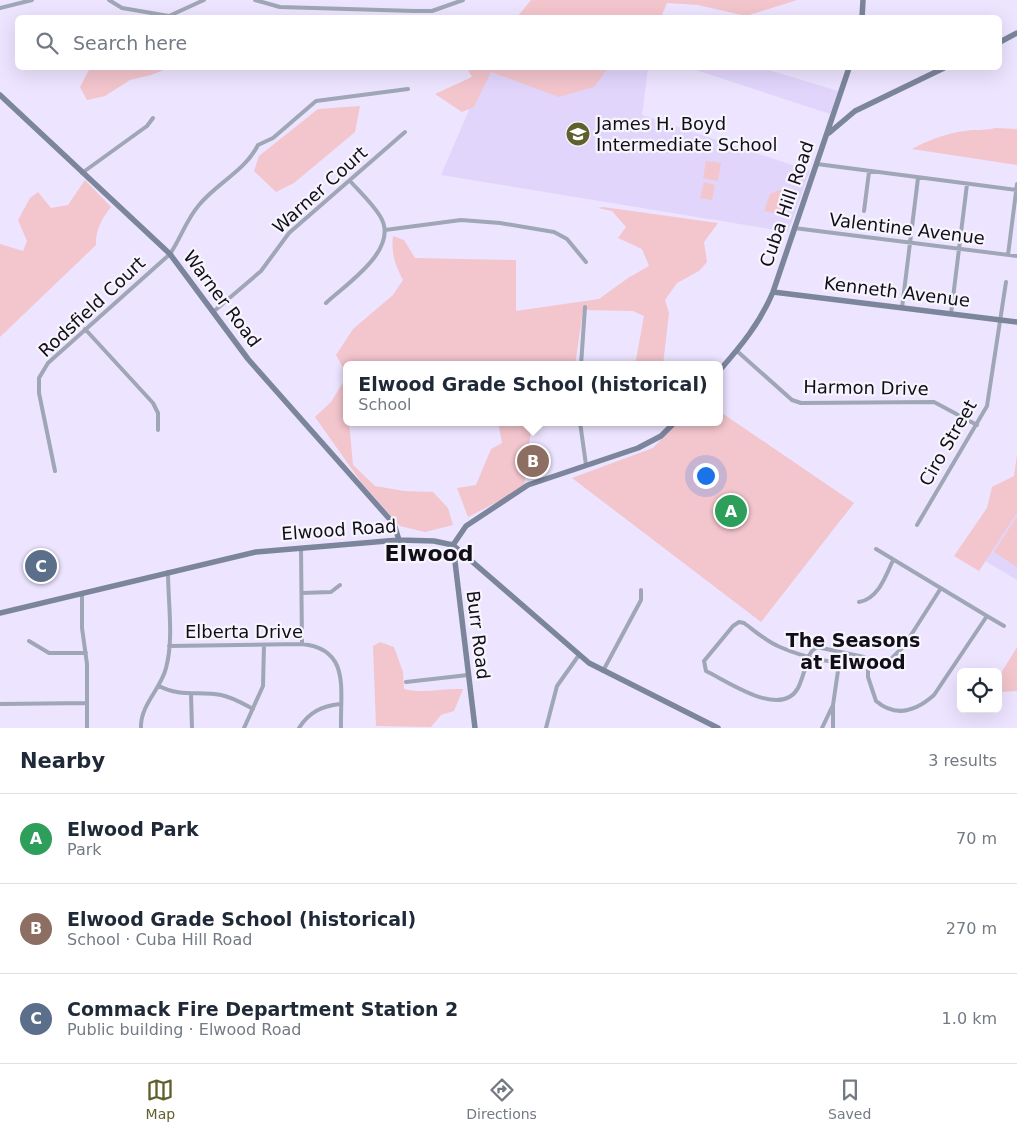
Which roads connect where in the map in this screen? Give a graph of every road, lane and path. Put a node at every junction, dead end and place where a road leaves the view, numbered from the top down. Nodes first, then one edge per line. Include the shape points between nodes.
1 (32, 0) edge
2 (109, 0) edge
3 (204, 0) edge
4 (255, 0) edge
5 (295, 0) edge
6 (463, 0) edge
7 (863, 0) edge
8 (16, 2) edge
9 (294, 7) junction
10 (0, 8) edge
11 (163, 15) edge
12 (171, 15) edge
13 (862, 15) edge
14 (1017, 34) edge
15 (1002, 41) edge
16 (848, 70) edge
17 (940, 70) edge
18 (408, 89) dead end
19 (0, 95) edge
20 (152, 118) dead end
21 (405, 132) dead end
22 (828, 134) junction
23 (816, 164) junction
24 (869, 172) junction
25 (82, 173) junction
26 (918, 178) junction
27 (350, 181) junction
28 (967, 184) junction
29 (1017, 184) edge
30 (1017, 190) edge
31 (864, 211) dead end
32 (794, 228) junction
33 (386, 230) junction
34 (910, 243) junction
35 (959, 250) junction
36 (170, 254) junction
37 (1008, 255) junction
38 (1017, 256) edge
39 (586, 262) dead end
40 (1006, 282) dead end
41 (773, 292) junction
42 (326, 303) dead end
43 (585, 307) dead end
44 (902, 308) junction
45 (213, 312) junction
46 (951, 314) junction
47 (1001, 320) junction
48 (1017, 322) edge
49 (85, 329) junction
50 (738, 351) junction
51 (581, 361) edge
52 (723, 367) edge
53 (977, 425) junction
54 (581, 426) edge
55 (670, 426) edge
56 (158, 430) dead end
57 (586, 465) junction
58 (55, 471) dead end
59 (916, 525) dead end
60 (399, 540) junction
61 (453, 545) junction
62 (301, 548) junction
63 (876, 549) dead end
64 (893, 560) junction
65 (168, 572) junction
66 (340, 585) dead end
67 (941, 588) junction
68 (641, 590) dead end
69 (82, 592) junction
70 (302, 593) junction
71 (859, 602) dead end
72 (0, 613) edge
73 (986, 616) junction
74 (1004, 626) dead end
75 (29, 640) dead end
76 (302, 644) junction
77 (264, 645) junction
78 (169, 646) junction
79 (86, 653) junction
80 (579, 655) junction
81 (808, 655) junction
82 (839, 664) junction
83 (868, 665) junction
84 (603, 671) junction
85 (468, 675) junction
86 (406, 682) dead end
87 (159, 686) junction
88 (191, 694) junction
89 (87, 703) junction
90 (0, 704) edge
91 (340, 704) junction
92 (833, 705) junction
93 (253, 709) junction
94 (140, 726) edge
95 (87, 728) edge
96 (192, 728) edge
97 (244, 728) edge
98 (299, 728) edge
99 (341, 728) edge
100 (475, 728) edge
101 (546, 728) edge
102 (718, 728) edge
103 (822, 728) edge
104 (833, 728) edge

1 - 8 street
2 - 11 street via 122,8
3 - 12 street
4 - 9 street
5 - 9 street
6 - 9 street via 432,11
7 - 13 main road
8 - 10 street
14 - 15 main road
16 - 22 main road
17 - 22 main road, Cuba Hill Road via 855,111
18 - 36 street, Rodsfield Court via 316,101 273,138 258,144 250,160 200,202 187,219
19 - 25 main road, Warner Road
20 - 25 street via 147,126
21 - 27 street, Warner Court
22 - 23 main road, Cuba Hill Road
23 - 24 street
23 - 32 main road, Cuba Hill Road
24 - 26 street
24 - 31 street
25 - 36 main road, Warner Road
26 - 28 street
26 - 34 street
27 - 33 street via 381,217
27 - 45 street, Warner Court via 289,233 261,271
28 - 30 street
28 - 35 street
29 - 30 street
30 - 37 street
32 - 34 street, Valentine Avenue
32 - 41 main road, Cuba Hill Road
33 - 39 street via 461,220 500,223 554,232 567,240
33 - 42 street via 377,256
34 - 35 street, Valentine Avenue
34 - 44 street
35 - 37 street, Valentine Avenue
35 - 46 street
36 - 45 main road, Warner Road
36 - 49 street, Rodsfield Court
37 - 38 street, Valentine Avenue
40 - 47 street, Ciro Street
41 - 44 main road, Kenneth Avenue
41 - 50 main road, Cuba Hill Road via 763,315
43 - 51 street
44 - 46 main road, Kenneth Avenue
45 - 60 main road, Warner Road via 248,359 394,524
46 - 47 main road, Kenneth Avenue
47 - 48 main road, Kenneth Avenue
47 - 53 street, Ciro Street via 990,398
49 - 56 street via 153,403 158,413
49 - 58 street, Rodsfield Court via 48,363 39,378 39,394
50 - 52 main road, Cuba Hill Road
50 - 53 street, Harmon Drive via 792,400 801,404 934,402
53 - 59 street, Ciro Street
54 - 57 street
55 - 57 main road via 650,443
57 - 61 main road via 528,485 466,526
60 - 61 main road, Elwood Road
60 - 62 main road, Elwood Road
61 - 80 main road
61 - 85 main road, Burr Road
62 - 65 main road, Elwood Road via 248,554
62 - 70 street
63 - 64 street
64 - 67 street
64 - 71 street via 876,591 867,601
65 - 69 main road, Elwood Road
65 - 78 street
66 - 70 street via 332,592
67 - 73 street
67 - 83 street via 904,646 887,663
68 - 84 street via 641,600
69 - 72 main road, Elwood Road
69 - 79 street
70 - 76 street
73 - 74 street
73 - 83 street via 934,695 922,706 895,711 883,706 873,694
75 - 79 street via 49,653
76 - 77 street, Elberta Drive
76 - 91 street, Elberta Drive via 322,648 336,662
77 - 78 street, Elberta Drive
77 - 93 street via 263,686
78 - 87 street via 166,669
79 - 89 street
80 - 84 main road
80 - 101 street via 557,686
81 - 81 street via 779,647 739,622 704,660 704,666 706,671 768,701 780,701 798,688
81 - 82 street
81 - 83 street via 817,647 864,657
82 - 83 street
82 - 92 street
84 - 102 main road
85 - 86 street
85 - 100 main road, Burr Road
87 - 88 street via 174,693
87 - 94 street via 146,707
88 - 93 street via 219,694
88 - 96 street
89 - 90 street
89 - 95 street
91 - 98 street via 321,708 305,719
91 - 99 street, Elberta Drive
92 - 103 street
92 - 104 street
93 - 97 street

